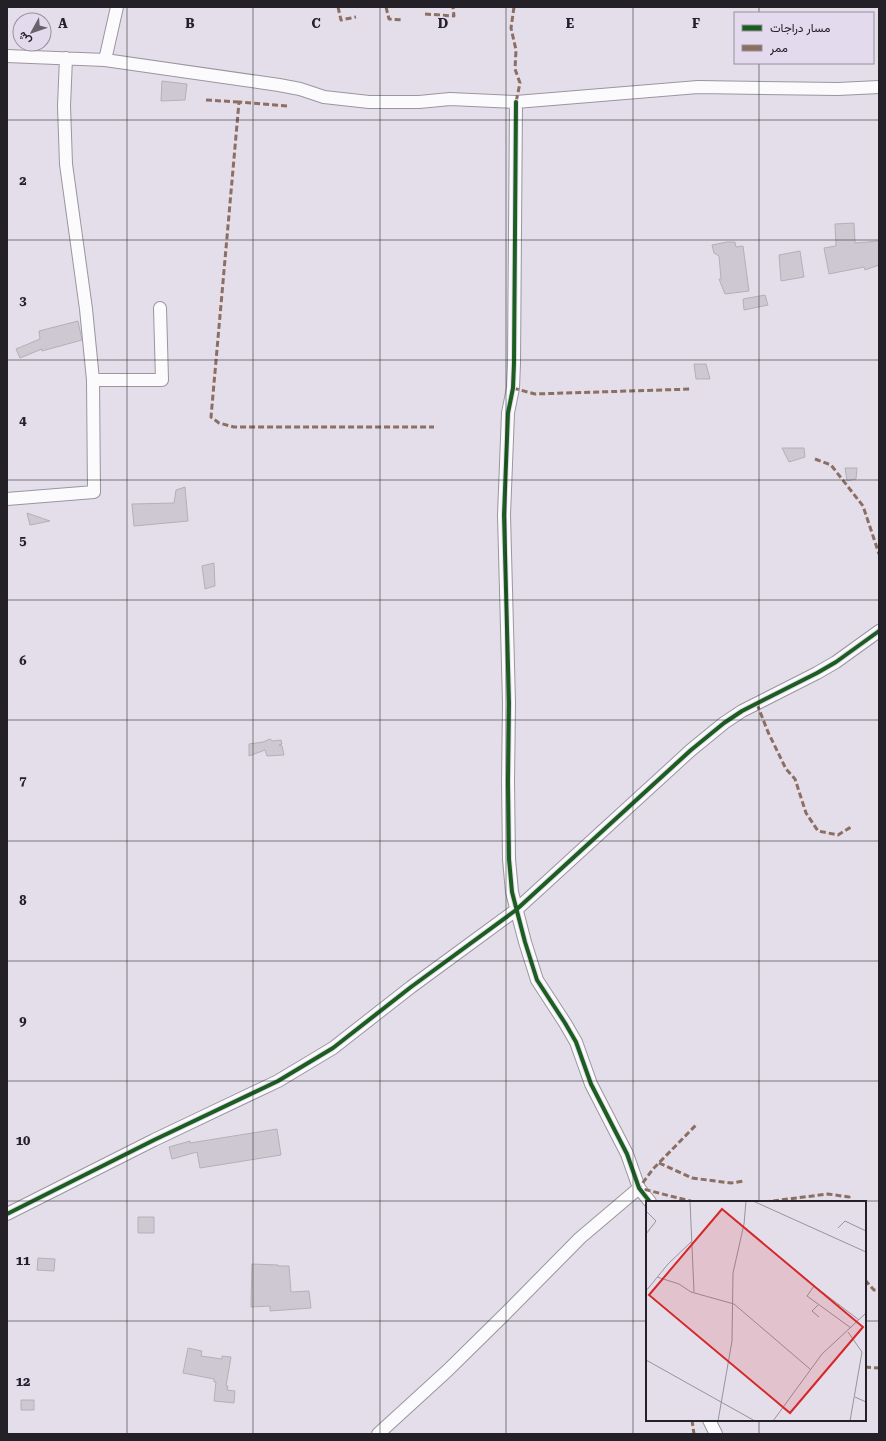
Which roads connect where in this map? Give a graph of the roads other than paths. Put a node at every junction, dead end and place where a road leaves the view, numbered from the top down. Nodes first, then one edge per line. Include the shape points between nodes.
1 (117, 7) edge
2 (7, 56) edge
3 (66, 58) junction
4 (105, 60) junction
5 (879, 87) edge
6 (516, 102) junction
7 (160, 308) dead end
8 (93, 380) junction
9 (7, 499) edge
10 (879, 631) edge
11 (516, 910) junction
12 (639, 1188) junction
13 (649, 1201) edge
14 (7, 1214) edge
15 (710, 1421) edge
16 (378, 1434) edge
17 (716, 1434) edge

1 - 4 street
2 - 3 street
3 - 4 street
3 - 8 street via 66,164
4 - 6 street via 279,85 345,100 419,102 450,99
5 - 6 street via 698,87
6 - 11 street via 514,363 508,421 504,514 509,703 509,859
7 - 8 street via 162,380
8 - 9 street via 94,492
10 - 11 street via 836,662 742,711 724,724 691,750
11 - 12 street via 537,980 576,1042 591,1084 627,1154
11 - 14 street via 304,1067
12 - 13 street
12 - 16 street via 580,1238 495,1324
15 - 17 street

